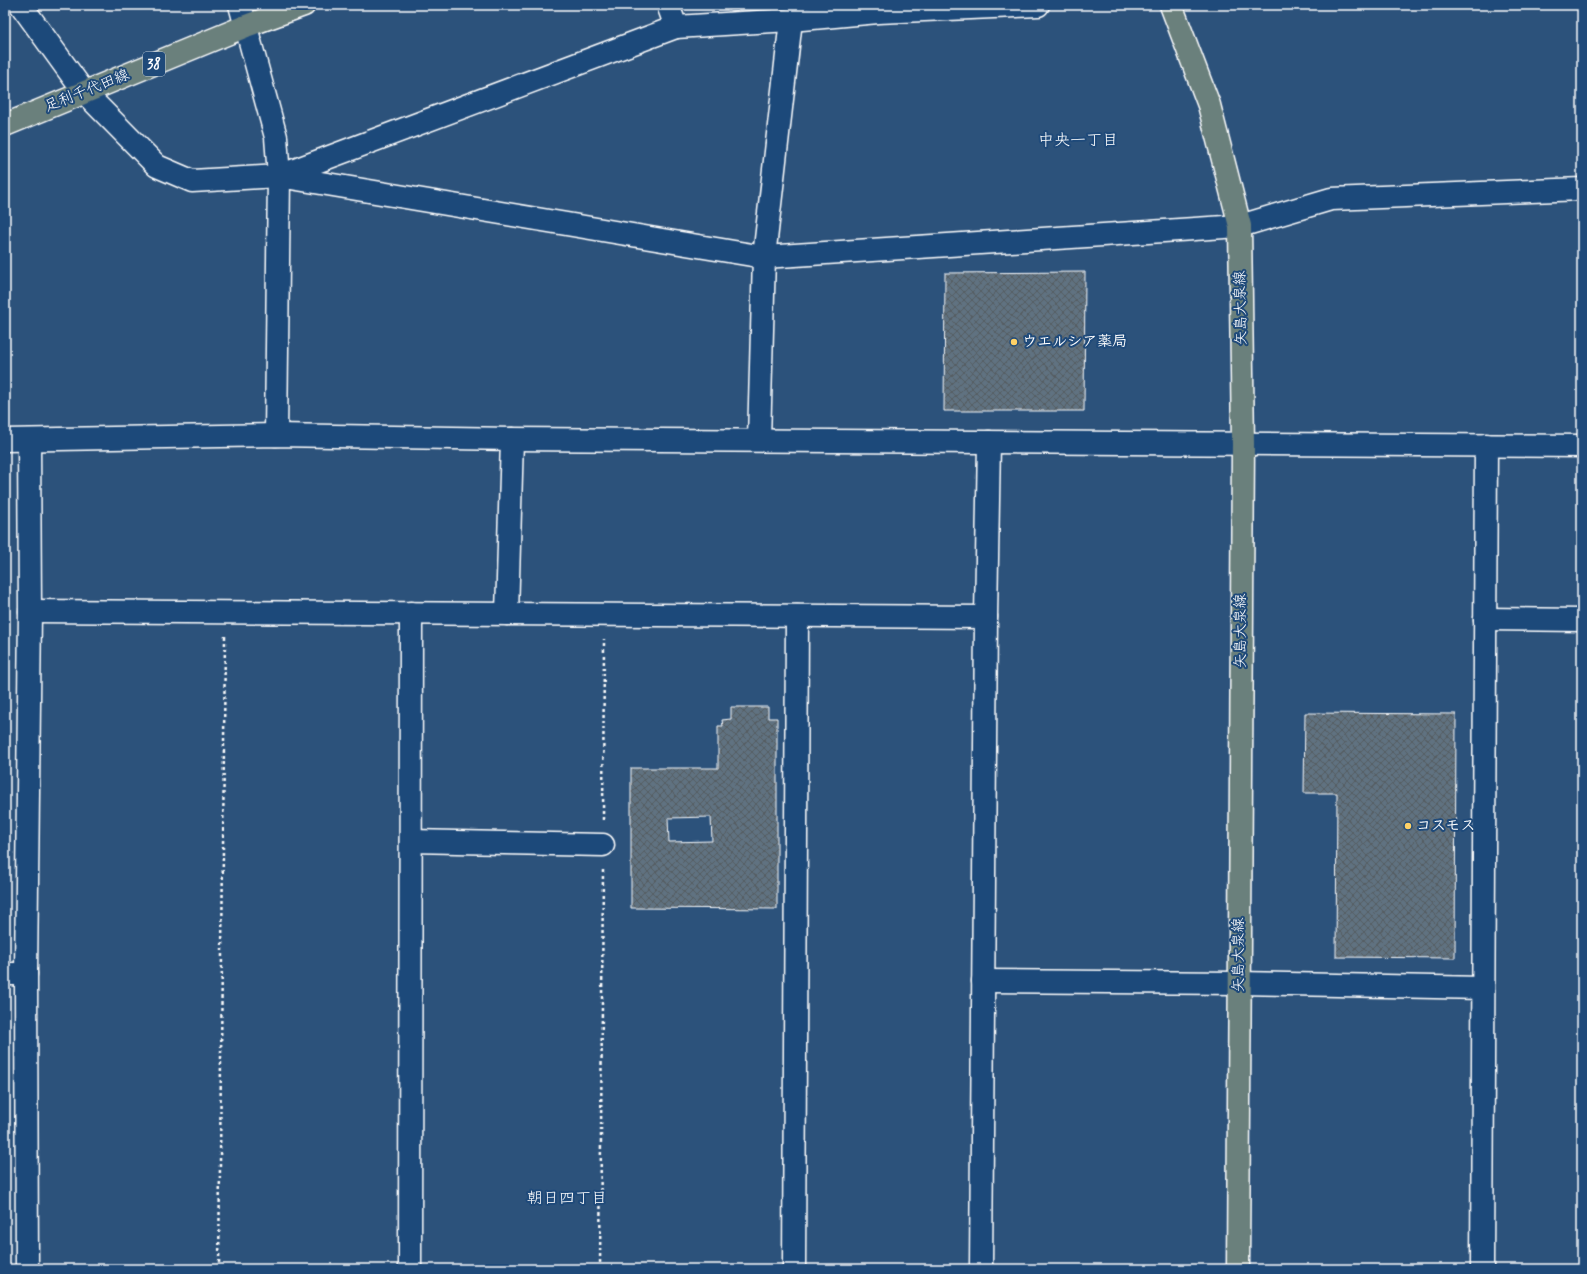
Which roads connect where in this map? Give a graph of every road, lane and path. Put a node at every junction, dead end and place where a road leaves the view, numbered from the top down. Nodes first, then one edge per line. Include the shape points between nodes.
1 (21, 5) edge
2 (240, 5) edge
3 (304, 5) edge
4 (668, 5) edge
5 (1038, 5) edge
6 (1171, 5) edge
7 (884, 8) edge
8 (791, 20) junction
9 (246, 26) junction
10 (676, 27) junction
11 (84, 92) junction
12 (5, 125) edge
13 (279, 176) junction
14 (1582, 189) edge
15 (1240, 226) junction
16 (764, 257) junction
17 (276, 435) junction
18 (512, 439) junction
19 (5, 440) edge
20 (29, 440) junction
21 (759, 440) junction
22 (989, 442) junction
23 (1243, 444) junction
24 (1486, 445) junction
25 (1582, 446) edge
26 (30, 611) junction
27 (225, 612) junction
28 (411, 614) junction
29 (507, 614) junction
30 (604, 615) junction
31 (797, 616) junction
32 (986, 617) junction
33 (1485, 619) junction
34 (1582, 620) edge
35 (411, 841) junction
36 (603, 845) junction
37 (5, 974) edge
38 (26, 974) junction
39 (983, 981) junction
40 (1239, 983) junction
41 (1484, 988) junction
42 (27, 1269) edge
43 (219, 1269) edge
44 (410, 1269) edge
45 (600, 1269) edge
46 (794, 1269) edge
47 (981, 1269) edge
48 (1238, 1269) edge
49 (1482, 1269) edge

1 - 11 street
2 - 9 street
3 - 9 main road, 足利千代田線 / 38
4 - 10 street
5 - 7 street
6 - 15 main road, 矢島大泉線 via 1210,105
7 - 8 street
8 - 10 street
8 - 16 street
9 - 11 main road, 足利千代田線 / 38
9 - 13 street via 276,137
10 - 13 street
11 - 12 main road, 足利千代田線 / 38
11 - 13 street via 157,166 192,182
13 - 16 street
13 - 17 street
14 - 15 street via 1330,199
15 - 16 street
15 - 23 main road, 矢島大泉線
16 - 21 street
17 - 18 street
17 - 20 street
18 - 21 street
18 - 29 street
19 - 20 street
20 - 26 street
21 - 22 street
22 - 23 street
22 - 32 street
23 - 24 street
23 - 40 main road, 矢島大泉線
24 - 25 street
24 - 33 street
26 - 27 street
26 - 38 street
27 - 28 street
27 - 43 path
28 - 29 street
28 - 35 street
29 - 30 street
30 - 31 street
30 - 36 path
31 - 32 street
31 - 46 street
32 - 39 street
33 - 34 street
33 - 41 street
35 - 36 street
35 - 44 street
36 - 45 path
37 - 38 street
38 - 42 street
39 - 40 street
39 - 47 street
40 - 41 street
40 - 48 main road, 矢島大泉線
41 - 49 street

